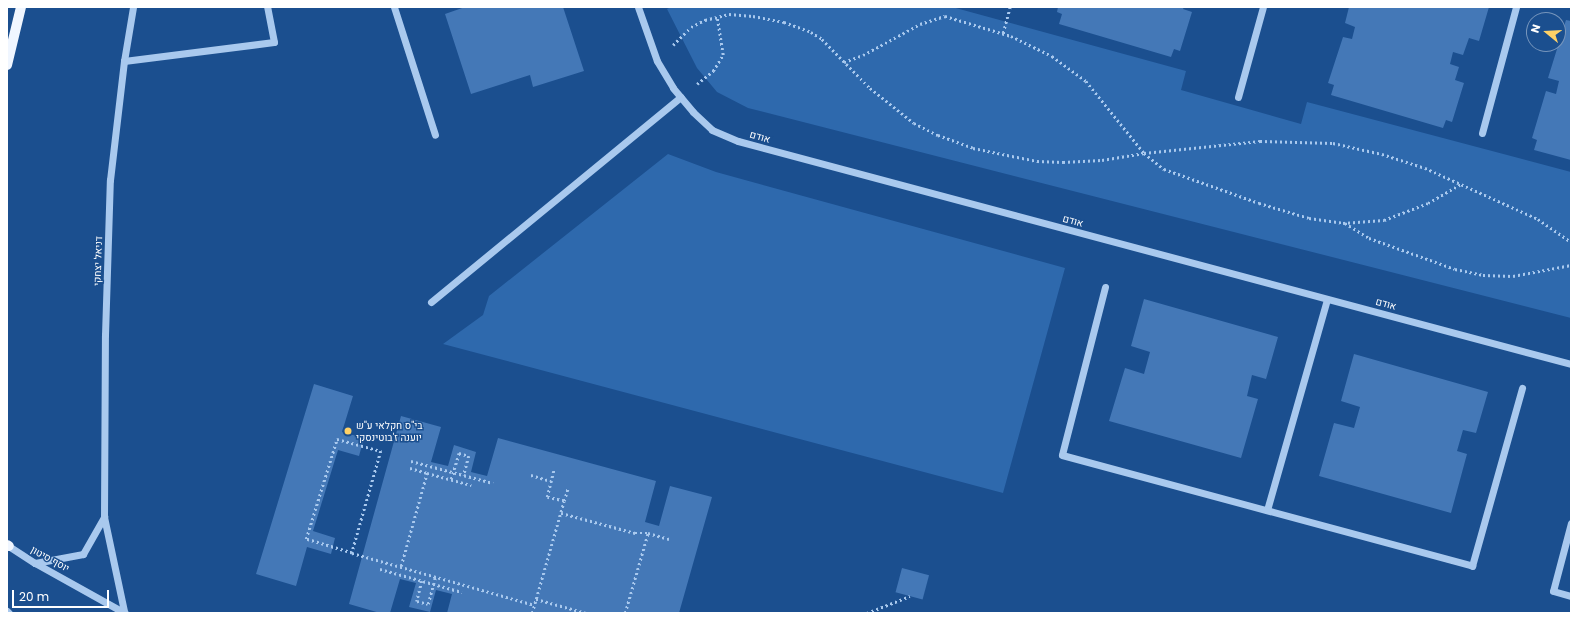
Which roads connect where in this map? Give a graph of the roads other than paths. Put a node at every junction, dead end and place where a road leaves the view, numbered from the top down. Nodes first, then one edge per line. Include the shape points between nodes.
1 (22, 7) edge
2 (133, 7) edge
3 (267, 7) edge
4 (394, 7) edge
5 (638, 7) edge
6 (1263, 7) edge
7 (1516, 7) edge
8 (124, 61) junction
9 (7, 65) edge
10 (682, 97) junction
11 (1238, 97) dead end
12 (1482, 133) dead end
13 (435, 135) dead end
14 (1105, 287) dead end
15 (1327, 299) junction
16 (431, 302) dead end
17 (1571, 364) edge
18 (1522, 388) dead end
19 (1267, 510) junction
20 (104, 517) junction
21 (1571, 523) edge
22 (8, 545) edge
23 (35, 563) junction
24 (1571, 596) edge
25 (7, 611) edge
26 (125, 612) edge
27 (10, 613) edge

1 - 9 main road
2 - 8 street, דניאל יצחקי
3 - 8 street via 274,42
4 - 13 street
5 - 10 street, אודם via 657,61 673,88
6 - 11 street
7 - 12 street
8 - 20 street, דניאל יצחקי via 110,180 105,335
10 - 15 street, אודם via 712,130 738,141
10 - 16 street
14 - 19 street via 1062,455
15 - 17 street, אודם
15 - 19 street
18 - 19 street via 1472,566
20 - 23 street, דניאל יצחקי via 83,554
20 - 26 street, דניאל יצחקי
21 - 24 street via 1553,591
22 - 23 street, יוסף סיטון
23 - 26 street, יוסף סיטון
25 - 27 street

